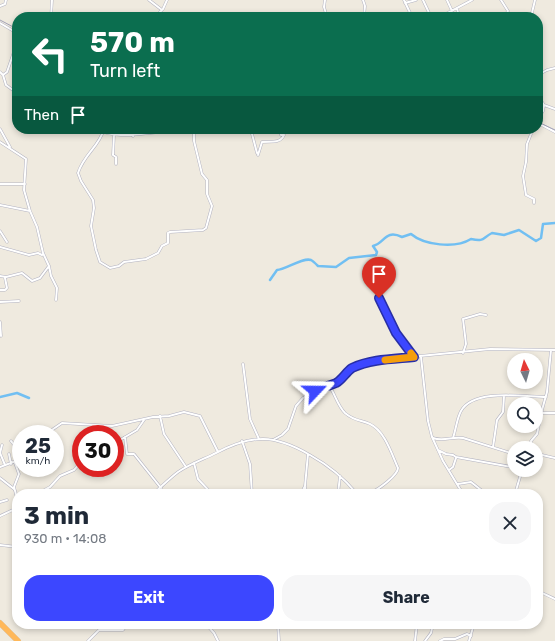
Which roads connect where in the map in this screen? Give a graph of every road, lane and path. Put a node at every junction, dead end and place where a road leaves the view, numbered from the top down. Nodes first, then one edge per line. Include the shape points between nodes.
1 (6, 0) edge
2 (52, 0) edge
3 (149, 0) edge
4 (167, 0) edge
5 (325, 0) edge
6 (363, 0) edge
7 (416, 0) edge
8 (423, 0) edge
9 (447, 0) edge
10 (472, 0) edge
11 (501, 0) edge
12 (535, 0) edge
13 (404, 1) edge
14 (0, 6) edge
15 (458, 8) junction
16 (162, 10) joint
17 (452, 11) joint
18 (51, 12) edge
19 (326, 12) edge
20 (364, 12) edge
21 (410, 12) edge
22 (429, 12) edge
23 (458, 12) edge
24 (507, 12) edge
25 (532, 12) edge
26 (0, 23) edge
27 (12, 30) edge
28 (12, 56) edge
29 (555, 68) edge
30 (0, 72) edge
31 (543, 73) edge
32 (3, 75) junction
33 (12, 89) edge
34 (544, 105) joint
35 (555, 109) edge
36 (543, 111) edge
37 (543, 126) edge
38 (1, 131) edge
39 (555, 132) edge
40 (101, 134) edge
41 (142, 134) edge
42 (196, 134) edge
43 (252, 134) edge
44 (281, 134) edge
45 (531, 134) edge
46 (114, 135) joint
47 (133, 136) joint
48 (0, 142) edge
49 (10, 148) junction
50 (116, 164) dead end
51 (0, 184) edge
52 (25, 184) junction
53 (534, 203) dead end
54 (0, 205) edge
55 (30, 211) junction
56 (0, 231) edge
57 (7, 242) dead end
58 (0, 247) edge
59 (43, 255) junction
60 (49, 266) junction
61 (0, 276) edge
62 (5, 278) junction
63 (377, 280) dead end
64 (0, 290) edge
65 (56, 300) dead end
66 (19, 301) dead end
67 (0, 302) edge
68 (486, 315) dead end
69 (0, 322) edge
70 (1, 336) dead end
71 (551, 350) junction
72 (555, 350) edge
73 (463, 353) junction
74 (424, 356) junction
75 (414, 357) junction
76 (421, 357) junction
77 (422, 360) junction
78 (243, 364) dead end
79 (328, 384) junction
80 (504, 396) junction
81 (546, 397) junction
82 (543, 407) edge
83 (555, 412) edge
84 (543, 413) edge
85 (160, 416) junction
86 (144, 420) junction
87 (59, 425) edge
88 (537, 433) edge
89 (125, 437) joint
90 (432, 438) junction
91 (453, 438) junction
92 (259, 439) junction
93 (273, 440) junction
94 (242, 441) junction
95 (531, 441) edge
96 (2, 445) dead end
97 (493, 447) junction
98 (437, 449) junction
99 (218, 452) junction
100 (507, 452) edge
101 (9, 454) dead end
102 (308, 454) junction
103 (543, 455) edge
104 (456, 457) junction
105 (555, 458) edge
106 (194, 463) junction
107 (11, 464) joint
108 (5, 465) junction
109 (507, 465) edge
110 (0, 467) edge
111 (186, 467) junction
112 (449, 470) junction
113 (72, 471) edge
114 (340, 476) junction
115 (18, 477) edge
116 (520, 477) edge
117 (0, 478) edge
118 (457, 484) junction
119 (305, 486) junction
120 (161, 488) joint
121 (14, 489) joint
122 (46, 489) edge
123 (207, 489) edge
124 (252, 489) edge
125 (304, 489) edge
126 (305, 489) edge
127 (337, 489) edge
128 (352, 489) edge
129 (377, 489) edge
130 (460, 489) edge
131 (480, 489) edge
132 (516, 489) edge
133 (7, 500) dead end
134 (0, 502) edge
135 (12, 511) edge
136 (0, 514) edge
137 (0, 545) edge
138 (12, 546) edge
139 (543, 593) edge
140 (555, 599) edge
141 (0, 624) edge
142 (124, 629) edge
143 (210, 629) edge
144 (278, 629) edge
145 (416, 629) edge
146 (431, 629) edge
147 (473, 629) edge
148 (471, 636) junction
149 (18, 641) edge
150 (88, 641) edge
151 (218, 641) edge
152 (279, 641) edge
153 (415, 641) edge
154 (425, 641) edge
155 (440, 641) edge
156 (469, 641) edge

1 - 14 street via 5,4
2 - 18 street
3 - 16 street
4 - 16 street
5 - 19 street
6 - 20 street
7 - 13 street
8 - 22 street
9 - 17 street
10 - 15 street
11 - 24 street
12 - 25 street
13 - 21 street
15 - 17 street
15 - 23 street
26 - 27 street
28 - 32 street
29 - 31 street
30 - 32 street
32 - 33 street via 6,85
34 - 35 street
34 - 36 street
37 - 39 street
38 - 49 street
40 - 42 street via 98,143 86,154 78,173 93,200 91,226 100,262 110,268 126,261 142,261 158,253 162,246 168,243 170,232 206,228 212,206 207,194 207,180 202,174 194,141
41 - 47 street
43 - 44 street via 258,155 262,142 280,141 284,135
45 - 53 street via 522,176 526,196 534,199
46 - 47 street
46 - 50 street via 113,153
48 - 49 street
49 - 52 street via 26,159
51 - 52 street
52 - 55 street
54 - 55 street
55 - 59 street
56 - 57 street
58 - 59 street via 29,255
59 - 60 street
60 - 62 street via 40,278 32,281 22,273
60 - 65 street via 58,288
61 - 62 street
62 - 64 street via 7,288
63 - 75 street via 379,298 390,322
66 - 67 street
68 - 73 street via 480,314 463,319 466,344
69 - 70 street
71 - 72 street
71 - 73 street via 495,349
71 - 81 street
73 - 74 street
74 - 76 street
74 - 77 street
75 - 76 street
75 - 79 street via 380,360 357,366 347,371 336,383
76 - 77 street
77 - 90 street
78 - 92 street via 250,419
79 - 93 street via 301,400 294,409 288,429
79 - 129 street via 346,413 360,422 369,424 379,432 388,445 398,468 395,477
80 - 81 street
80 - 91 street via 488,397 466,405 460,413
80 - 97 street via 503,412 496,423
81 - 82 street
83 - 84 street
85 - 86 street
85 - 99 street via 184,412 200,416
85 - 111 street via 164,434
86 - 87 street via 112,426 62,423
86 - 89 street via 137,430
88 - 95 street
89 - 120 street via 127,454 134,454
90 - 91 street
90 - 98 street
91 - 97 street
92 - 93 street
92 - 94 street
93 - 102 street via 296,446
94 - 99 street
94 - 124 street via 250,464
96 - 108 street via 0,453
97 - 100 street
98 - 104 street
98 - 112 street
99 - 106 street
101 - 107 street
102 - 114 street
102 - 119 street
103 - 105 street
104 - 109 street
104 - 112 street via 453,467
106 - 111 street
106 - 123 street via 198,479
107 - 108 street
108 - 110 street
111 - 120 street
112 - 118 street
113 - 122 street via 62,474
114 - 127 street
114 - 128 street
115 - 121 street
116 - 132 street
117 - 121 street
118 - 130 street
118 - 131 street via 471,482
119 - 125 street
119 - 126 street
133 - 134 street
135 - 136 street
137 - 138 street
139 - 140 street
141 - 149 highway
142 - 150 street via 99,630
143 - 151 street
144 - 152 street
145 - 153 street
146 - 154 street
147 - 148 street
148 - 155 street via 467,634
148 - 156 street

